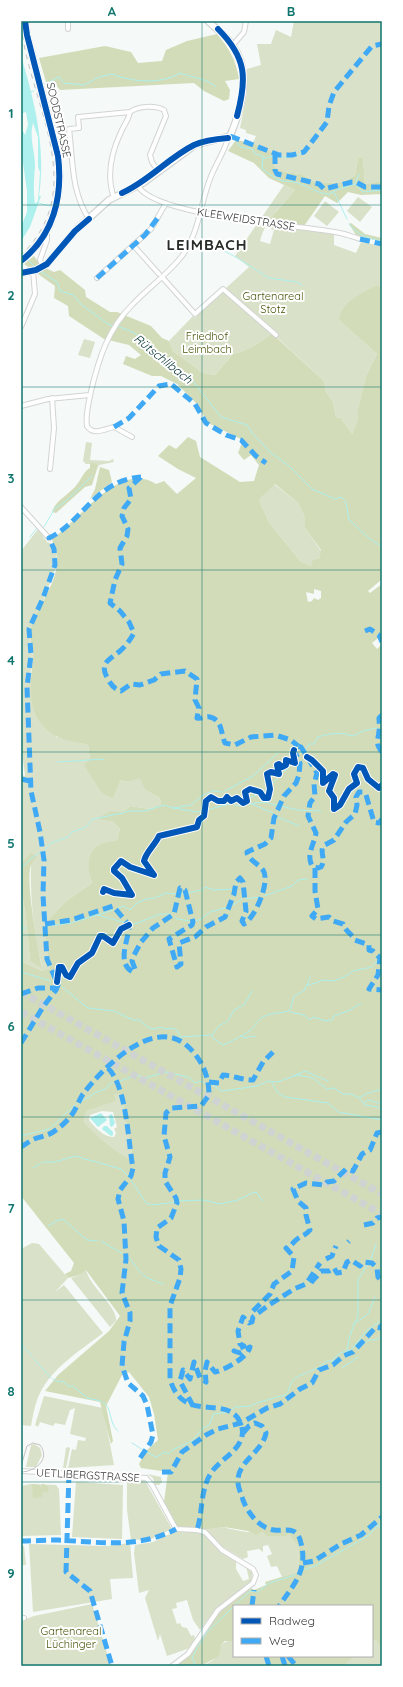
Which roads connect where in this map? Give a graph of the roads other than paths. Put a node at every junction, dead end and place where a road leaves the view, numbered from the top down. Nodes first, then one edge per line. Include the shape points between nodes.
1 (25, 21) edge
2 (68, 21) edge
3 (208, 21) edge
4 (212, 21) edge
5 (246, 21) edge
6 (68, 29) dead end
7 (218, 29) junction
8 (233, 46) junction
9 (130, 112) junction
10 (228, 138) junction
11 (158, 171) junction
12 (138, 186) junction
13 (114, 198) junction
14 (166, 203) junction
15 (200, 212) junction
16 (89, 219) junction
17 (47, 230) junction
18 (360, 239) dead end
19 (133, 245) junction
20 (23, 259) edge
21 (38, 269) junction
22 (21, 273) edge
23 (160, 275) junction
24 (96, 278) dead end
25 (21, 327) edge
26 (276, 335) dead end
27 (90, 395) junction
28 (52, 398) junction
29 (21, 406) edge
30 (132, 437) dead end
31 (50, 469) dead end
32 (21, 507) edge
33 (49, 538) dead end
34 (21, 1472) edge
35 (172, 1666) edge

1 - 17 main road, SOODSTRASSE via 59,166 58,199
2 - 6 street
3 - 7 street
4 - 7 street
5 - 8 street via 244,32
7 - 8 street
8 - 10 street via 242,66 244,86 236,119
9 - 11 street via 156,106 166,114 150,155
9 - 13 street via 110,163 110,181
9 - 16 street via 78,116 79,128 69,129 74,182 81,207
10 - 11 street via 207,140 195,145
10 - 15 street via 210,178
11 - 12 street
12 - 13 street
12 - 14 street, KLEEWEIDSTRASSE via 143,192
13 - 16 street via 96,210
14 - 15 street, KLEEWEIDSTRASSE
14 - 19 street via 155,222
15 - 18 street, KLEEWEIDSTRASSE via 340,233
15 - 23 street via 188,248 175,264
16 - 21 street via 75,231 53,259
17 - 20 main road, SOODSTRASSE
17 - 21 street via 47,239
19 - 23 street
19 - 24 street
21 - 22 street
21 - 25 street via 35,294
23 - 26 street via 196,314 223,289
23 - 27 street via 120,319 108,339 98,360
27 - 28 street
27 - 30 street via 86,424 88,429 95,432 114,427
28 - 29 street
28 - 31 street via 54,428
32 - 33 street
34 - 35 street, UETLIBERGSTRASSE via 143,1477 149,1480 176,1529 205,1532 222,1550 254,1569 255,1580 218,1610 188,1654

